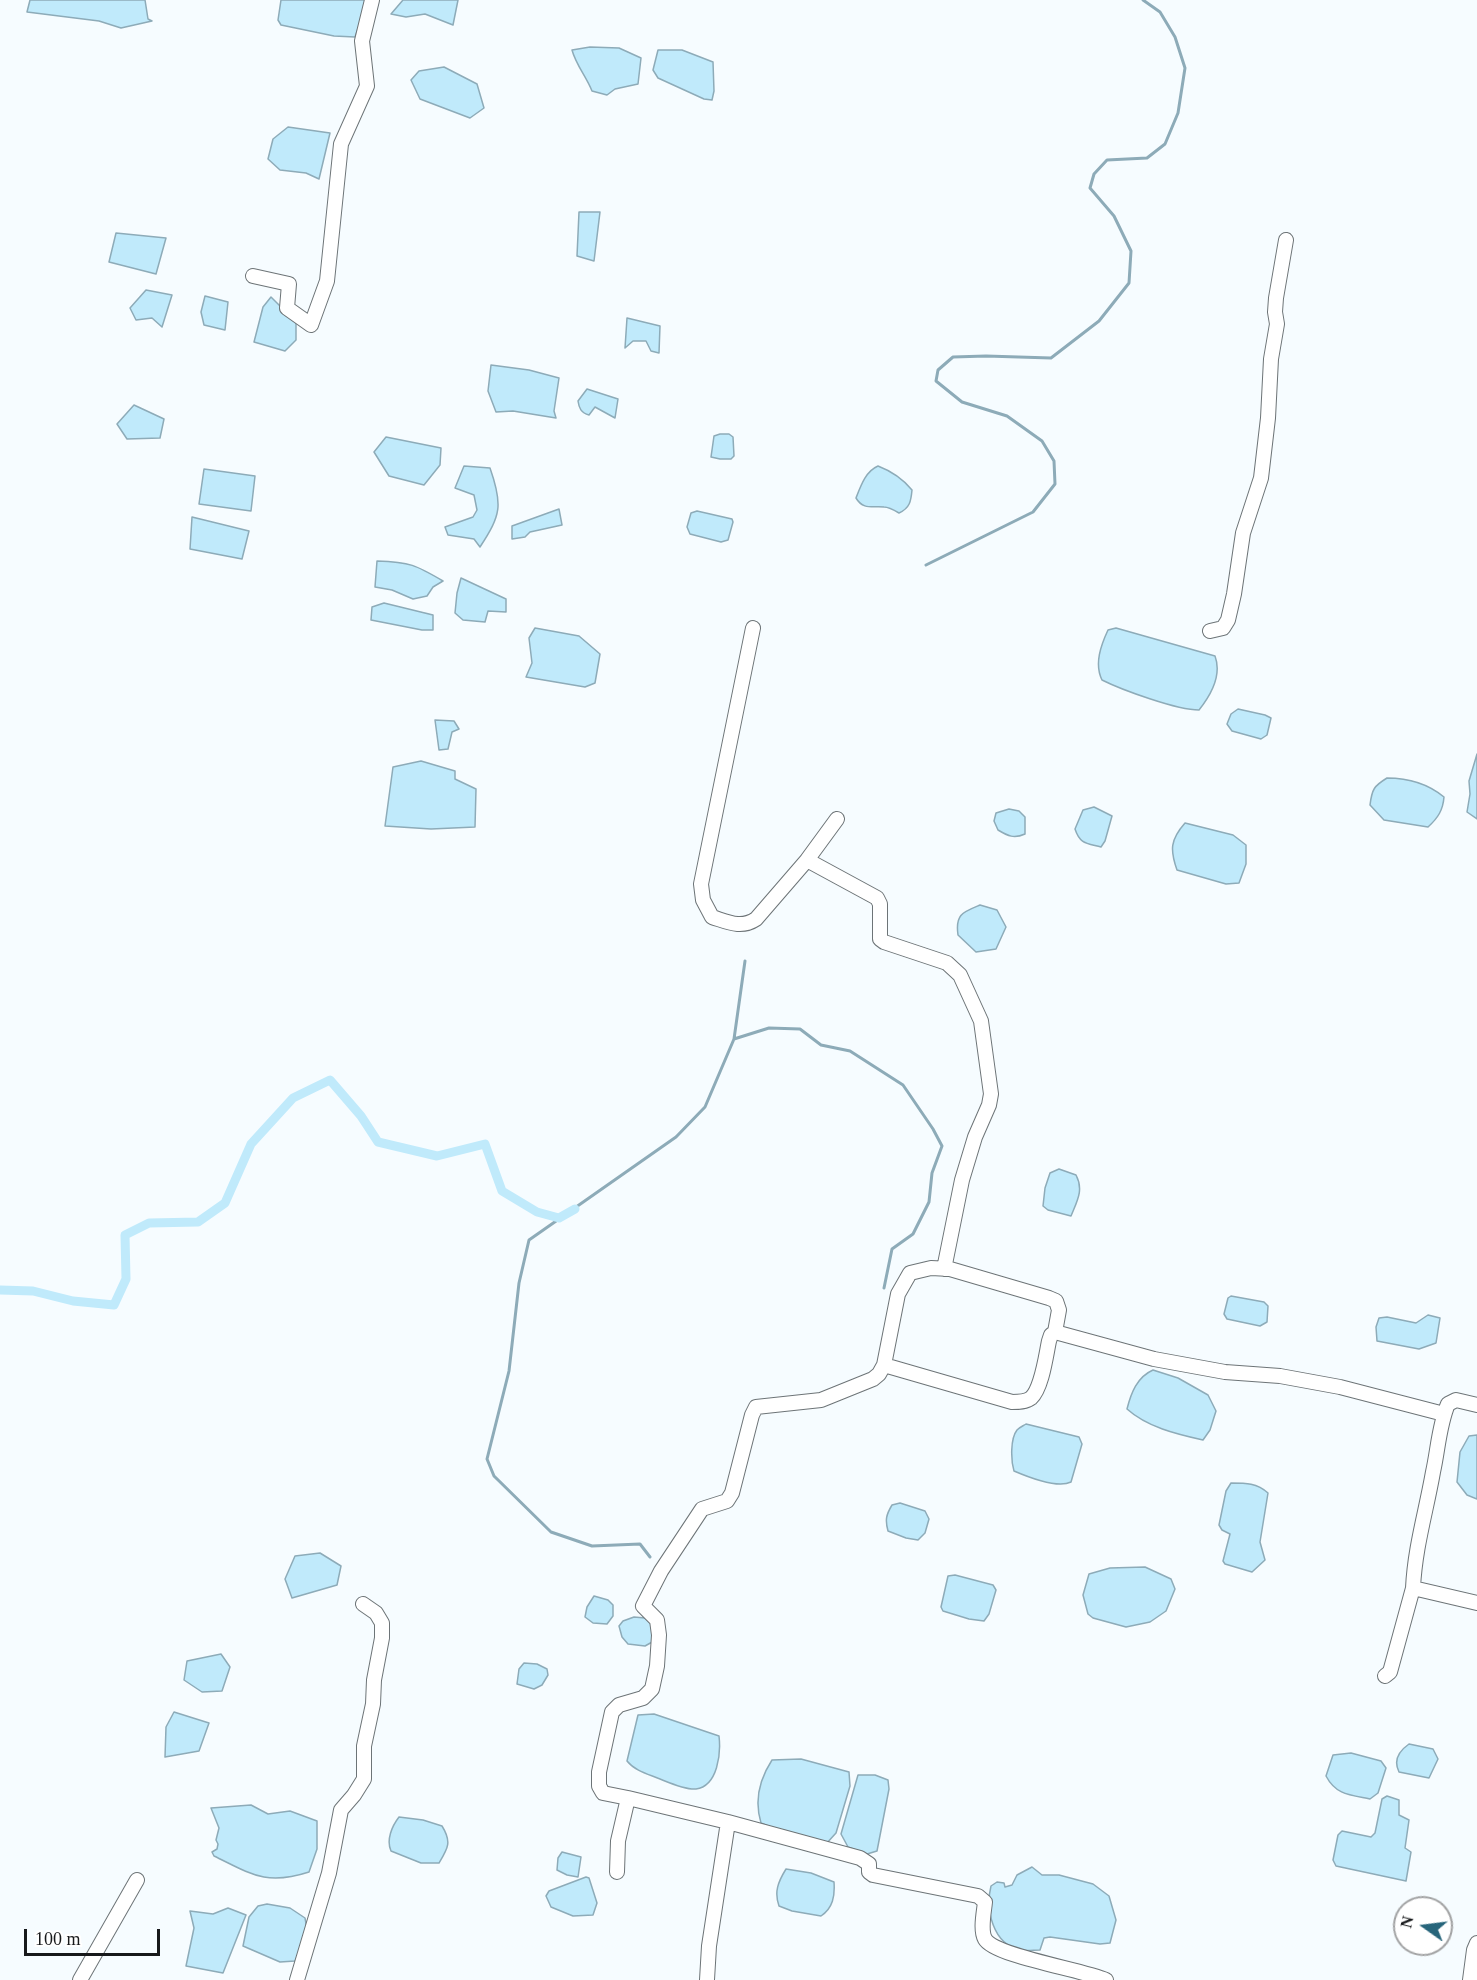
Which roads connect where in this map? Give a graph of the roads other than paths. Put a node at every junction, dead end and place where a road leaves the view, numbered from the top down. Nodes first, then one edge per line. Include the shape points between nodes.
1 (372, 0) edge
2 (1286, 240) dead end
3 (253, 276) dead end
4 (753, 628) dead end
5 (1210, 631) dead end
6 (837, 819) dead end
7 (807, 860) junction
8 (944, 1269) junction
9 (1055, 1332) junction
10 (884, 1365) junction
11 (1477, 1405) edge
12 (1443, 1414) junction
13 (1413, 1588) junction
14 (1477, 1603) edge
15 (363, 1604) dead end
16 (1385, 1676) dead end
17 (628, 1798) junction
18 (728, 1822) junction
19 (616, 1872) dead end
20 (136, 1880) dead end
21 (1477, 1943) edge
22 (80, 1980) edge
23 (297, 1980) edge
24 (707, 1980) edge
25 (1106, 1980) edge
26 (1470, 1980) edge

1 - 3 street via 362,41 367,86 341,144 327,281 311,325 287,308 289,284
2 - 5 street via 1276,298 1277,324 1261,478 1243,533 1228,620 1223,628
4 - 7 street via 702,884 703,900 712,917 749,924
6 - 7 street
7 - 8 street via 877,898 880,939 947,963 960,975 981,1021 991,1094 962,1180
8 - 9 street via 1056,1302 1059,1310
8 - 10 street via 910,1273 898,1294
9 - 10 street via 1049,1341 1038,1388 1024,1401 1012,1402
9 - 12 street via 1154,1359 1340,1387
10 - 17 street via 873,1379 821,1400 756,1407 732,1493 727,1501 702,1509 643,1606 657,1620 659,1635 652,1689 643,1698 619,1704 612,1712 599,1772 603,1793
11 - 12 street via 1456,1400 1448,1404
12 - 13 street via 1417,1540
13 - 14 street
13 - 16 street via 1390,1672
15 - 23 street via 382,1623 374,1704 364,1746 364,1779 341,1810 329,1873
17 - 18 street
17 - 19 street
18 - 24 street
18 - 25 street via 861,1858 869,1864 873,1875 978,1896 985,1902 983,1934 994,1947
20 - 22 street
21 - 26 street

